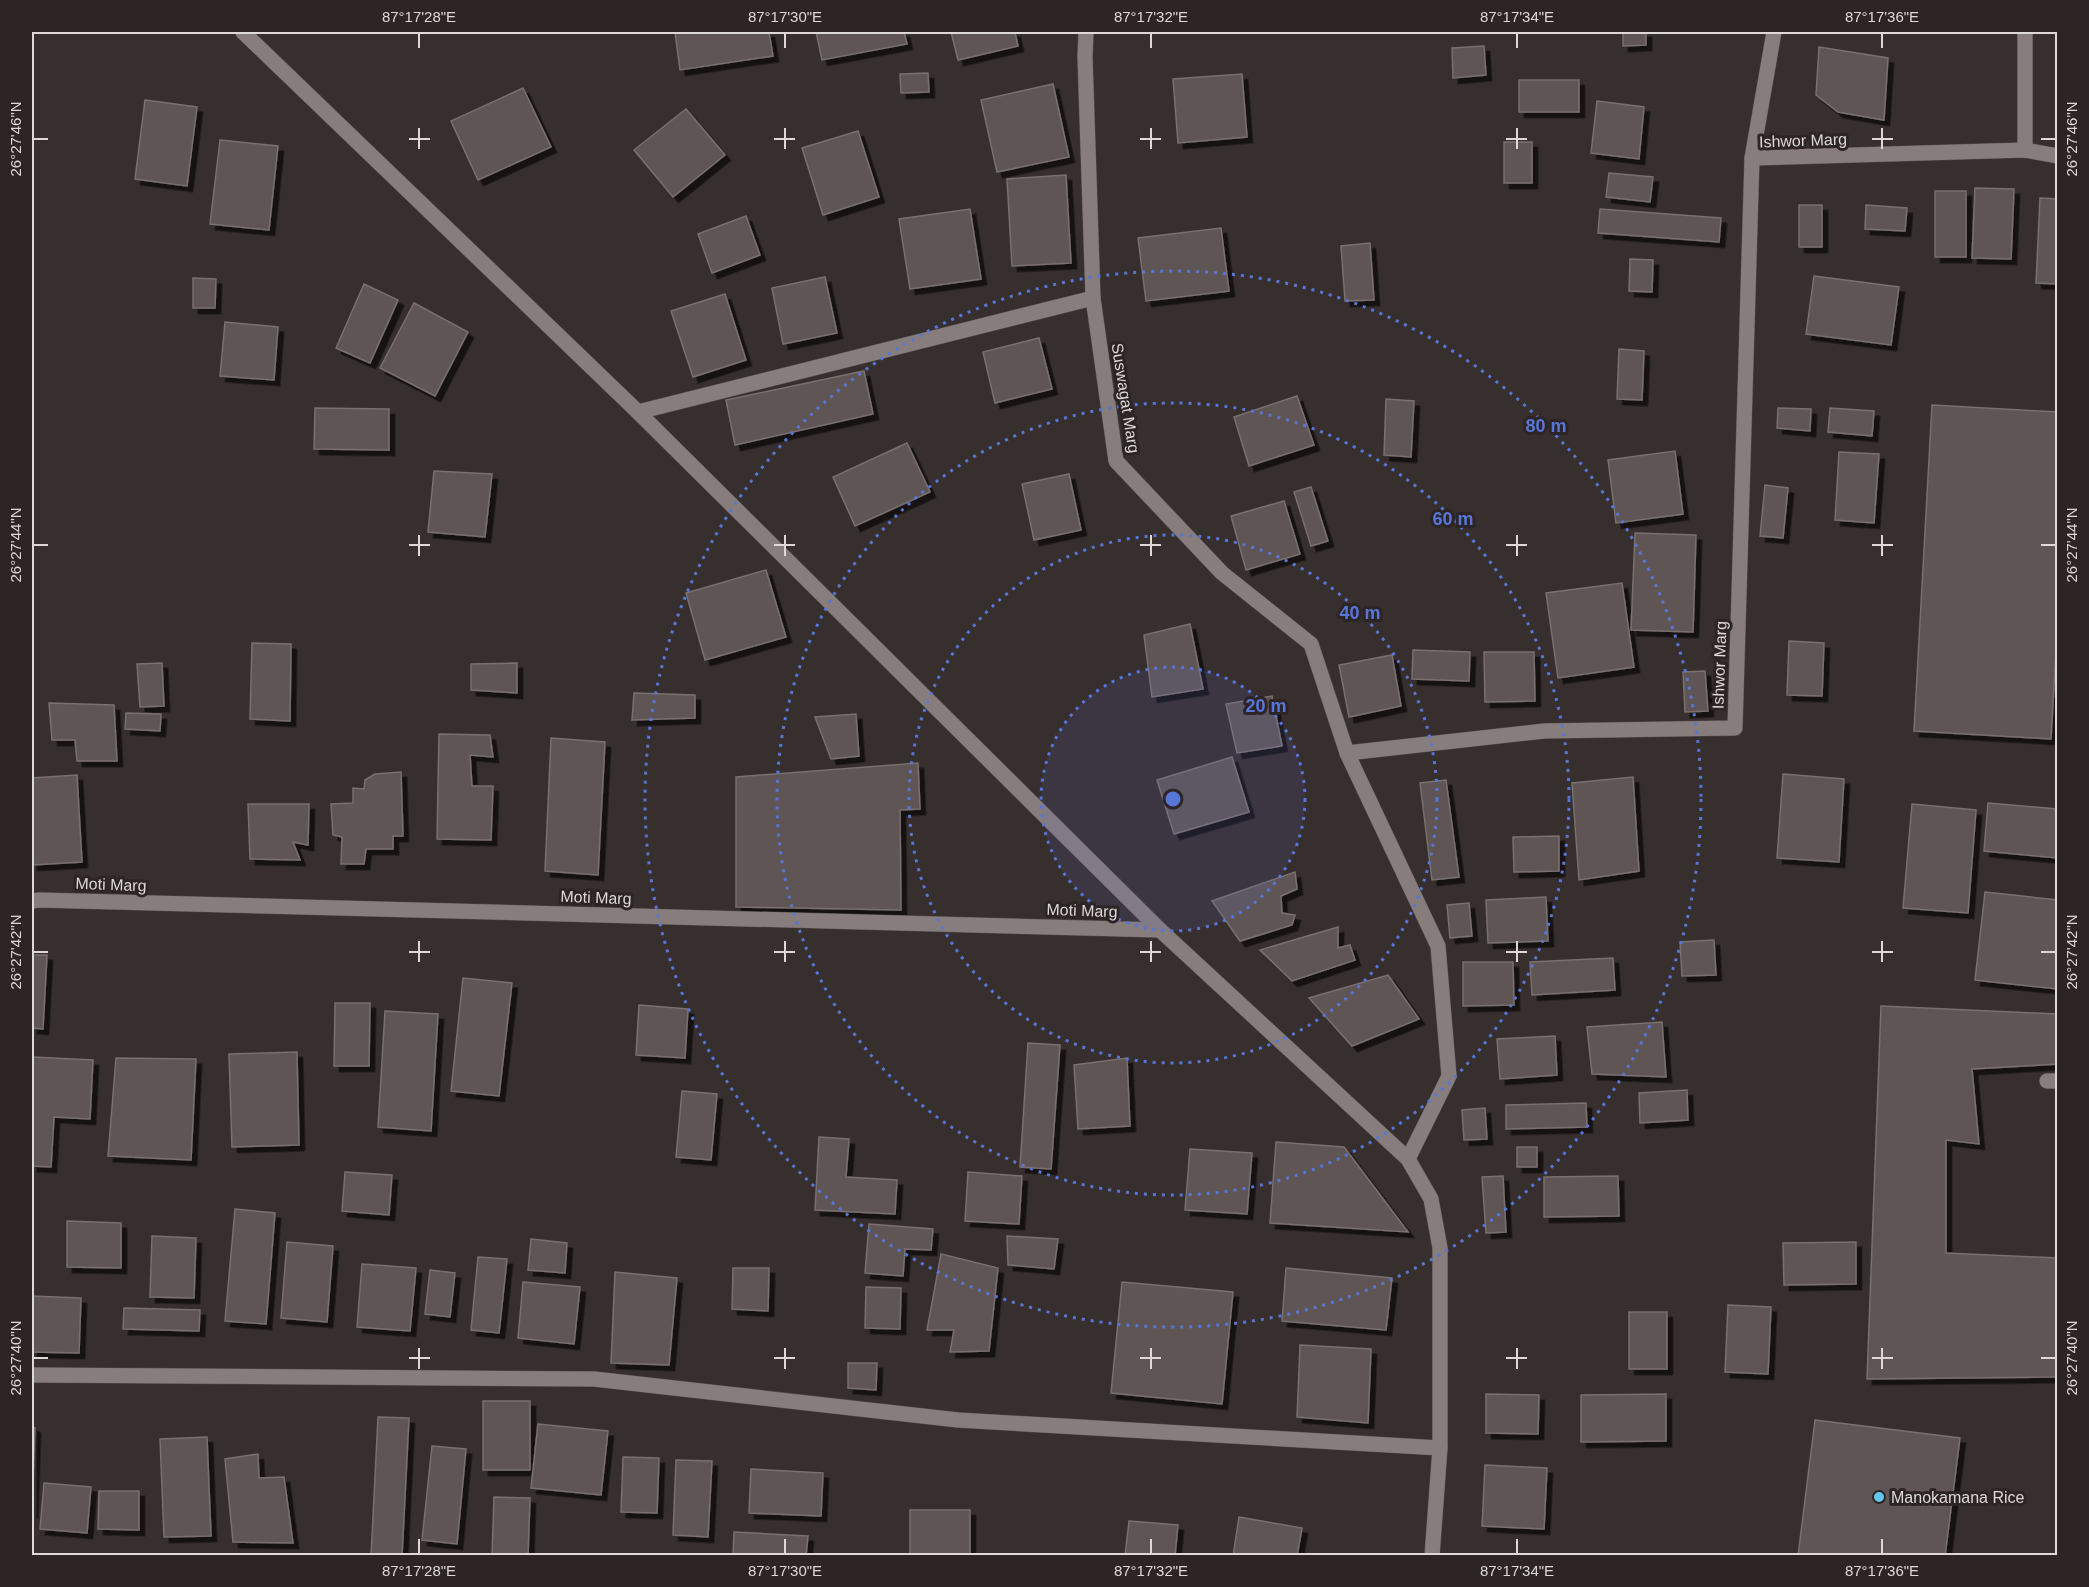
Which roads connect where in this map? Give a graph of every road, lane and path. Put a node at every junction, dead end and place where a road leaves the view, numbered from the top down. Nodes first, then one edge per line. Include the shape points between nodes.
1 (243, 32) edge
2 (1086, 32) edge
3 (1774, 32) edge
4 (2025, 32) edge
5 (2025, 150) junction
6 (2058, 156) edge
7 (1752, 159) junction
8 (1093, 298) junction
9 (638, 412) junction
10 (1347, 753) junction
11 (32, 901) edge
12 (1160, 930) junction
13 (1408, 1158) junction
14 (32, 1375) edge
15 (1440, 1448) junction
16 (1432, 1556) edge

1 - 9 street
2 - 8 street, Suswagat Marg
3 - 7 street
4 - 5 street
5 - 6 street, Ishwor Marg
5 - 7 street, Ishwor Marg
7 - 10 street, Ishwor Marg via 1735,728 1544,730
8 - 9 street
8 - 10 street, Suswagat Marg via 1116,461 1222,573 1311,644
9 - 12 street
10 - 13 street via 1438,946 1449,1076
11 - 12 street, Moti Marg
12 - 13 street
13 - 15 street via 1431,1199 1440,1248
14 - 15 street via 594,1379 958,1420
15 - 16 street

